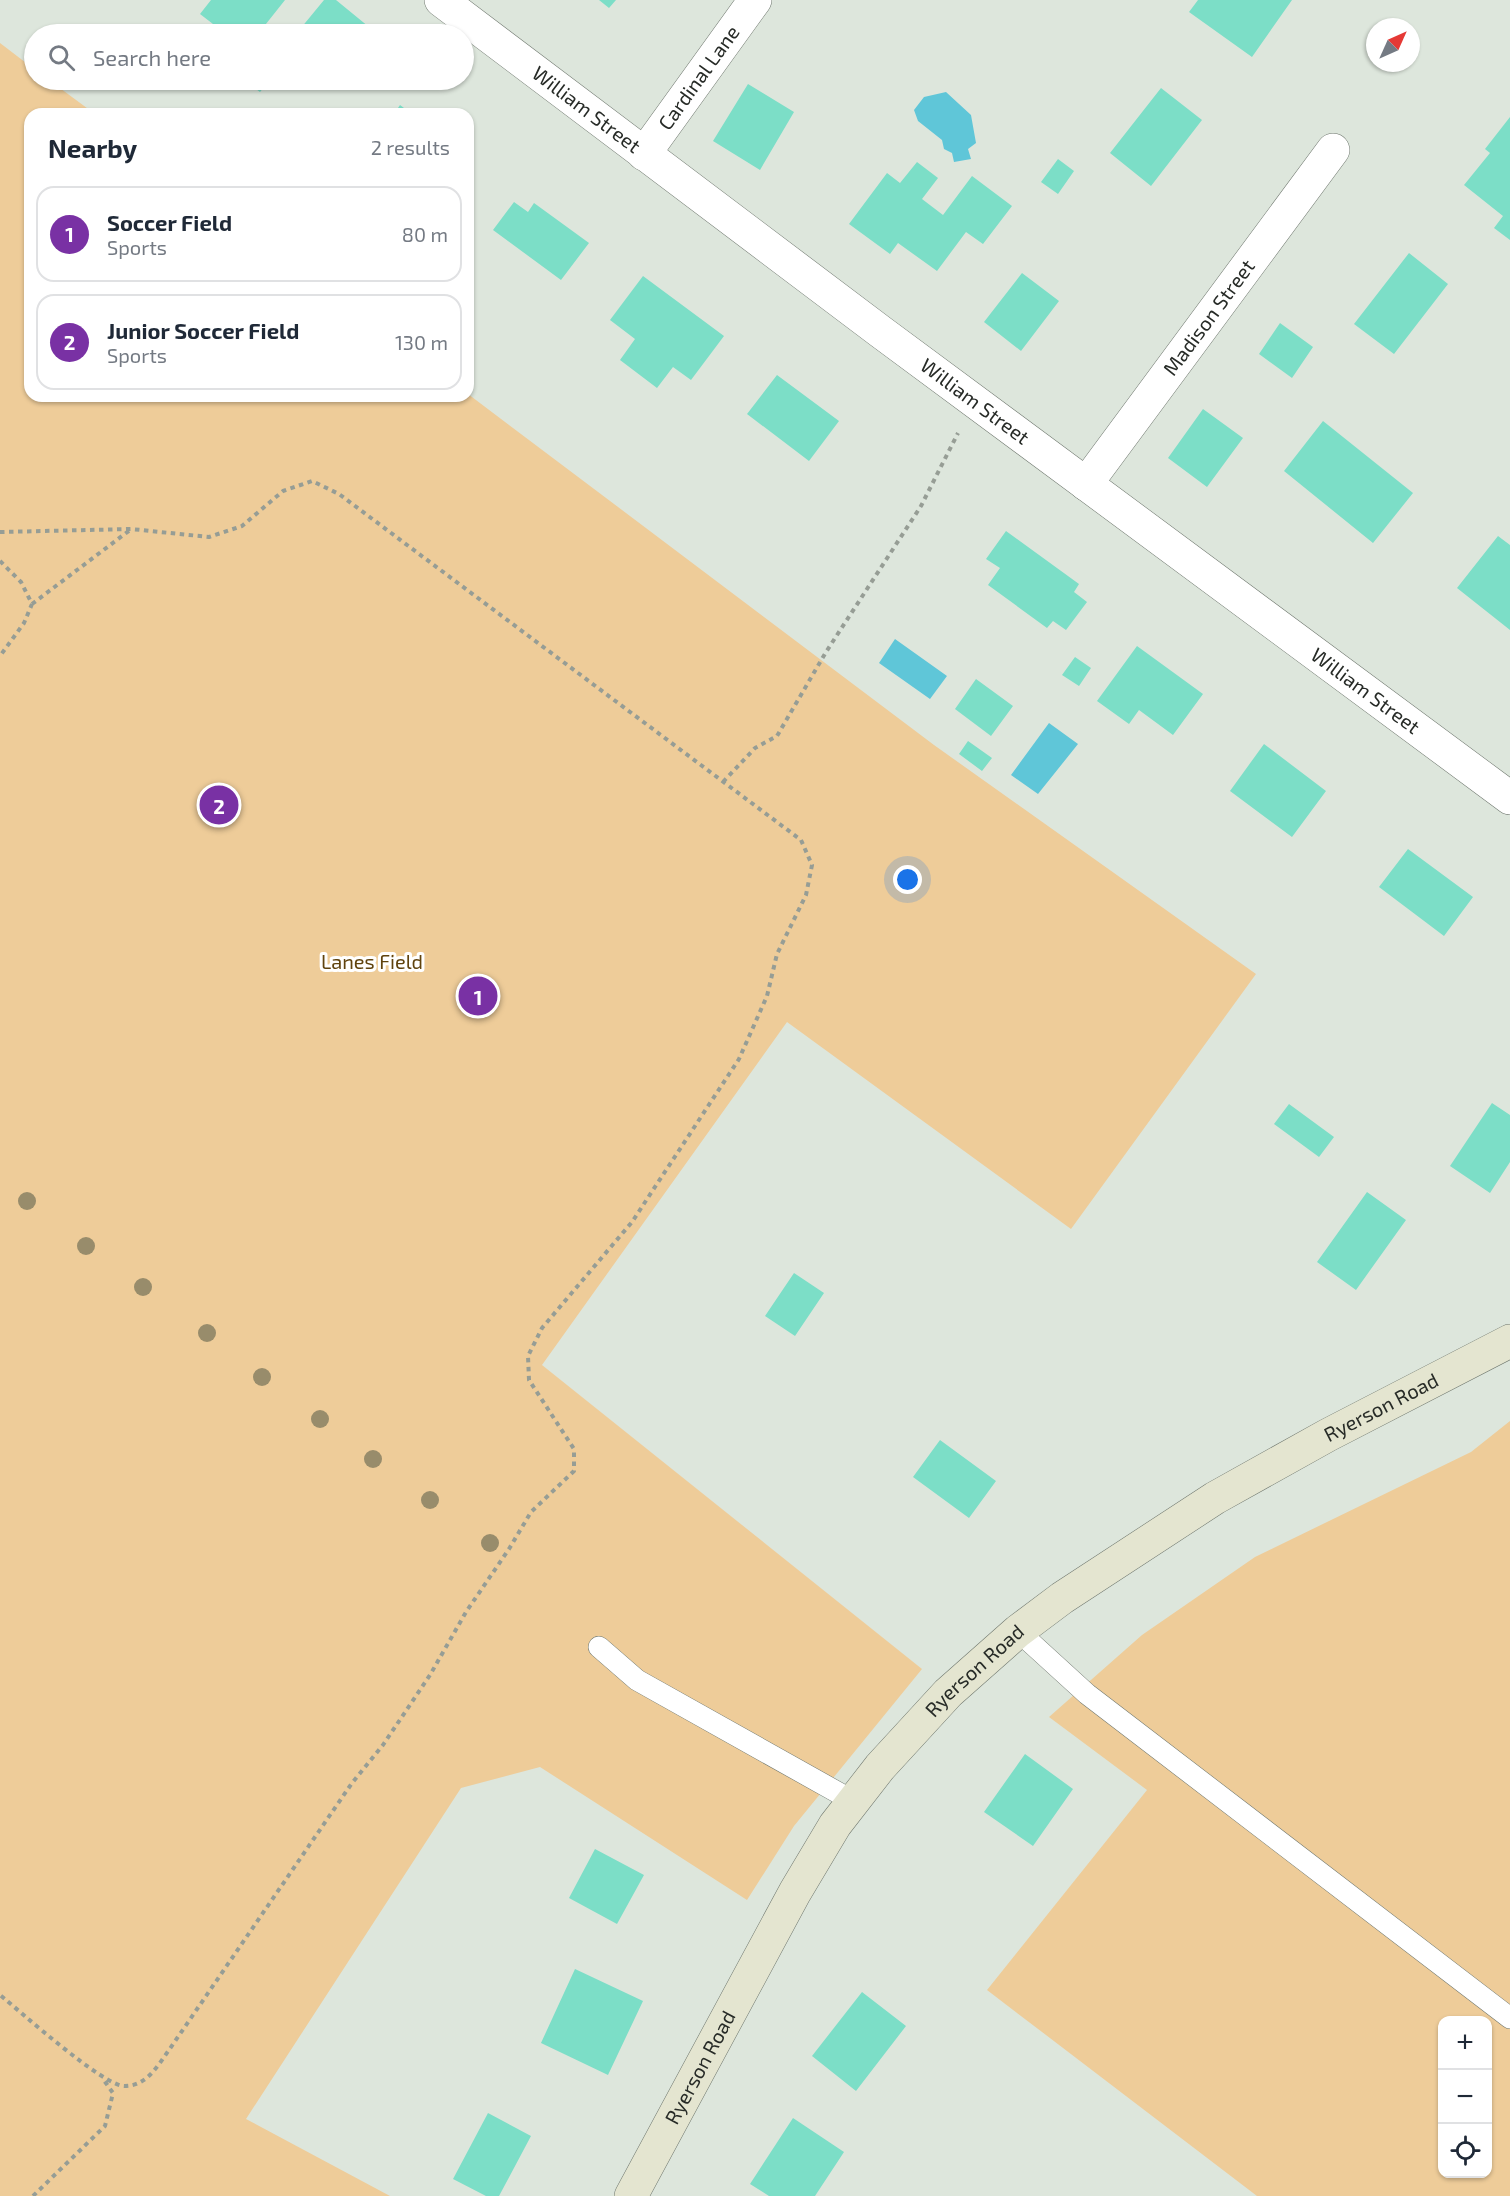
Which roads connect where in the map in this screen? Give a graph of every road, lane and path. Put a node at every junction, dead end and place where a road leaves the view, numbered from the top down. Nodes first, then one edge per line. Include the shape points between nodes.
1 (441, 0) edge
2 (755, 0) edge
3 (473, 24) edge
4 (474, 25) edge
5 (1333, 150) dead end
6 (644, 154) junction
7 (959, 432) dead end
8 (1086, 484) junction
9 (132, 529) junction
10 (0, 532) edge
11 (0, 561) edge
12 (32, 604) junction
13 (0, 656) edge
14 (723, 782) junction
15 (1510, 798) edge
16 (1510, 1341) edge
17 (1018, 1631) junction
18 (599, 1647) dead end
19 (854, 1801) junction
20 (0, 1995) edge
21 (1510, 2018) edge
22 (102, 2078) junction
23 (33, 2196) edge
24 (631, 2196) edge

1 - 3 street, William Street
2 - 6 street, Cardinal Lane
4 - 6 street, William Street
5 - 8 street, Madison Street
6 - 8 street, William Street
7 - 14 path via 921,506 832,642 777,736 755,748
8 - 15 street, William Street
9 - 10 path
9 - 12 path
9 - 14 path via 209,537 242,526 283,490 312,481 339,494
11 - 12 path via 21,582
12 - 13 path via 24,623
14 - 22 path via 801,840 812,865 806,896 777,954 767,996 739,1059 632,1222 542,1328 528,1356 529,1380 574,1449 574,1471 531,1512 383,1745 352,1783 147,2080 125,2086
16 - 17 street, Ryerson Road via 1215,1498
17 - 19 street, Ryerson Road via 948,1693
17 - 21 lane via 1087,1694
18 - 19 lane via 637,1680
19 - 24 street, Ryerson Road via 795,1892
20 - 22 path
22 - 23 path via 113,2093 105,2126

